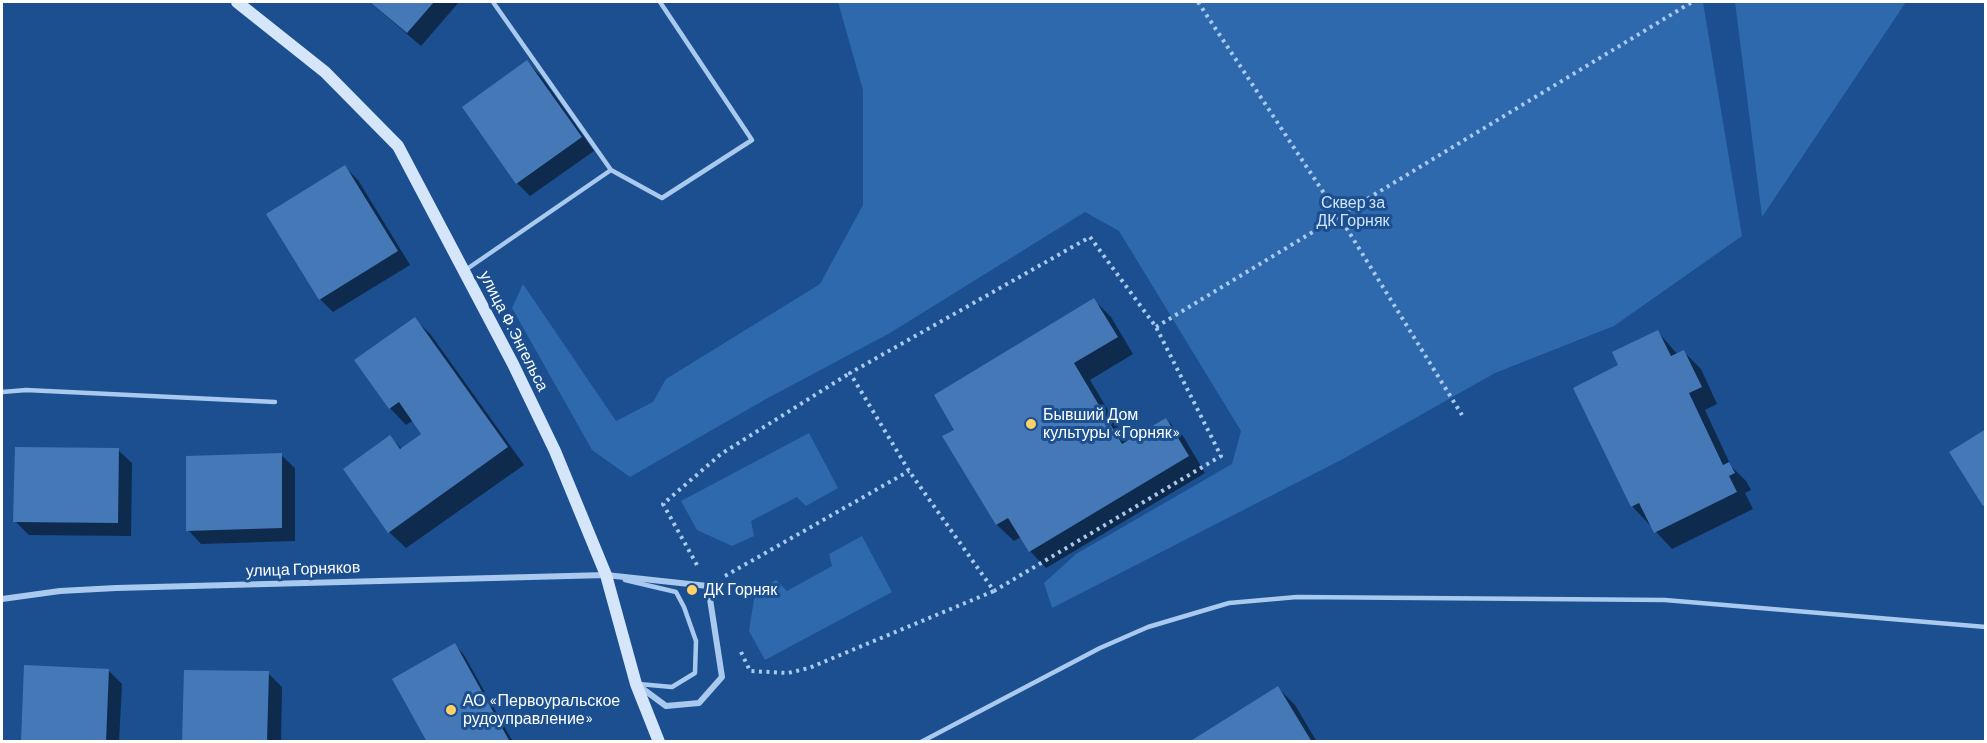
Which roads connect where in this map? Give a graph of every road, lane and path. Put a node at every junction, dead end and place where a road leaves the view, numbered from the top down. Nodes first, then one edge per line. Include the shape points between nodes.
1 (237, 2) edge
2 (493, 2) edge
3 (660, 2) edge
4 (1198, 2) edge
5 (1692, 2) edge
6 (611, 170) junction
7 (1339, 216) junction
8 (464, 271) junction
9 (1156, 327) junction
10 (850, 373) junction
11 (2, 392) edge
12 (275, 402) dead end
13 (1462, 415) dead end
14 (909, 471) junction
15 (606, 575) junction
16 (708, 585) junction
17 (994, 591) junction
18 (2, 599) edge
19 (1986, 627) edge
20 (739, 650) dead end
21 (636, 684) junction
22 (659, 741) edge
23 (921, 741) edge

1 - 8 street, улица Ф.Энгельса via 325,72 398,146
2 - 6 lane
3 - 6 lane via 752,140 662,198
4 - 7 path
5 - 7 path
6 - 8 lane
7 - 9 path
7 - 13 path
8 - 15 street, улица Ф.Энгельса via 555,451
9 - 10 path via 1090,237
9 - 17 path via 1221,456
10 - 14 path
10 - 16 path via 721,453 663,504
11 - 12 lane
14 - 16 path
14 - 17 path
15 - 16 street, улица Горняков
15 - 18 street, улица Горняков via 116,588
15 - 21 street, улица Ф.Энгельса
15 - 21 lane via 676,592 696,641 695,673 672,687
16 - 21 street via 722,677 699,703 666,706
17 - 20 path via 809,668 788,673 750,671
19 - 23 lane via 1665,600 1298,597 1229,603 1148,627 1100,648
21 - 22 street, улица Ф.Энгельса

